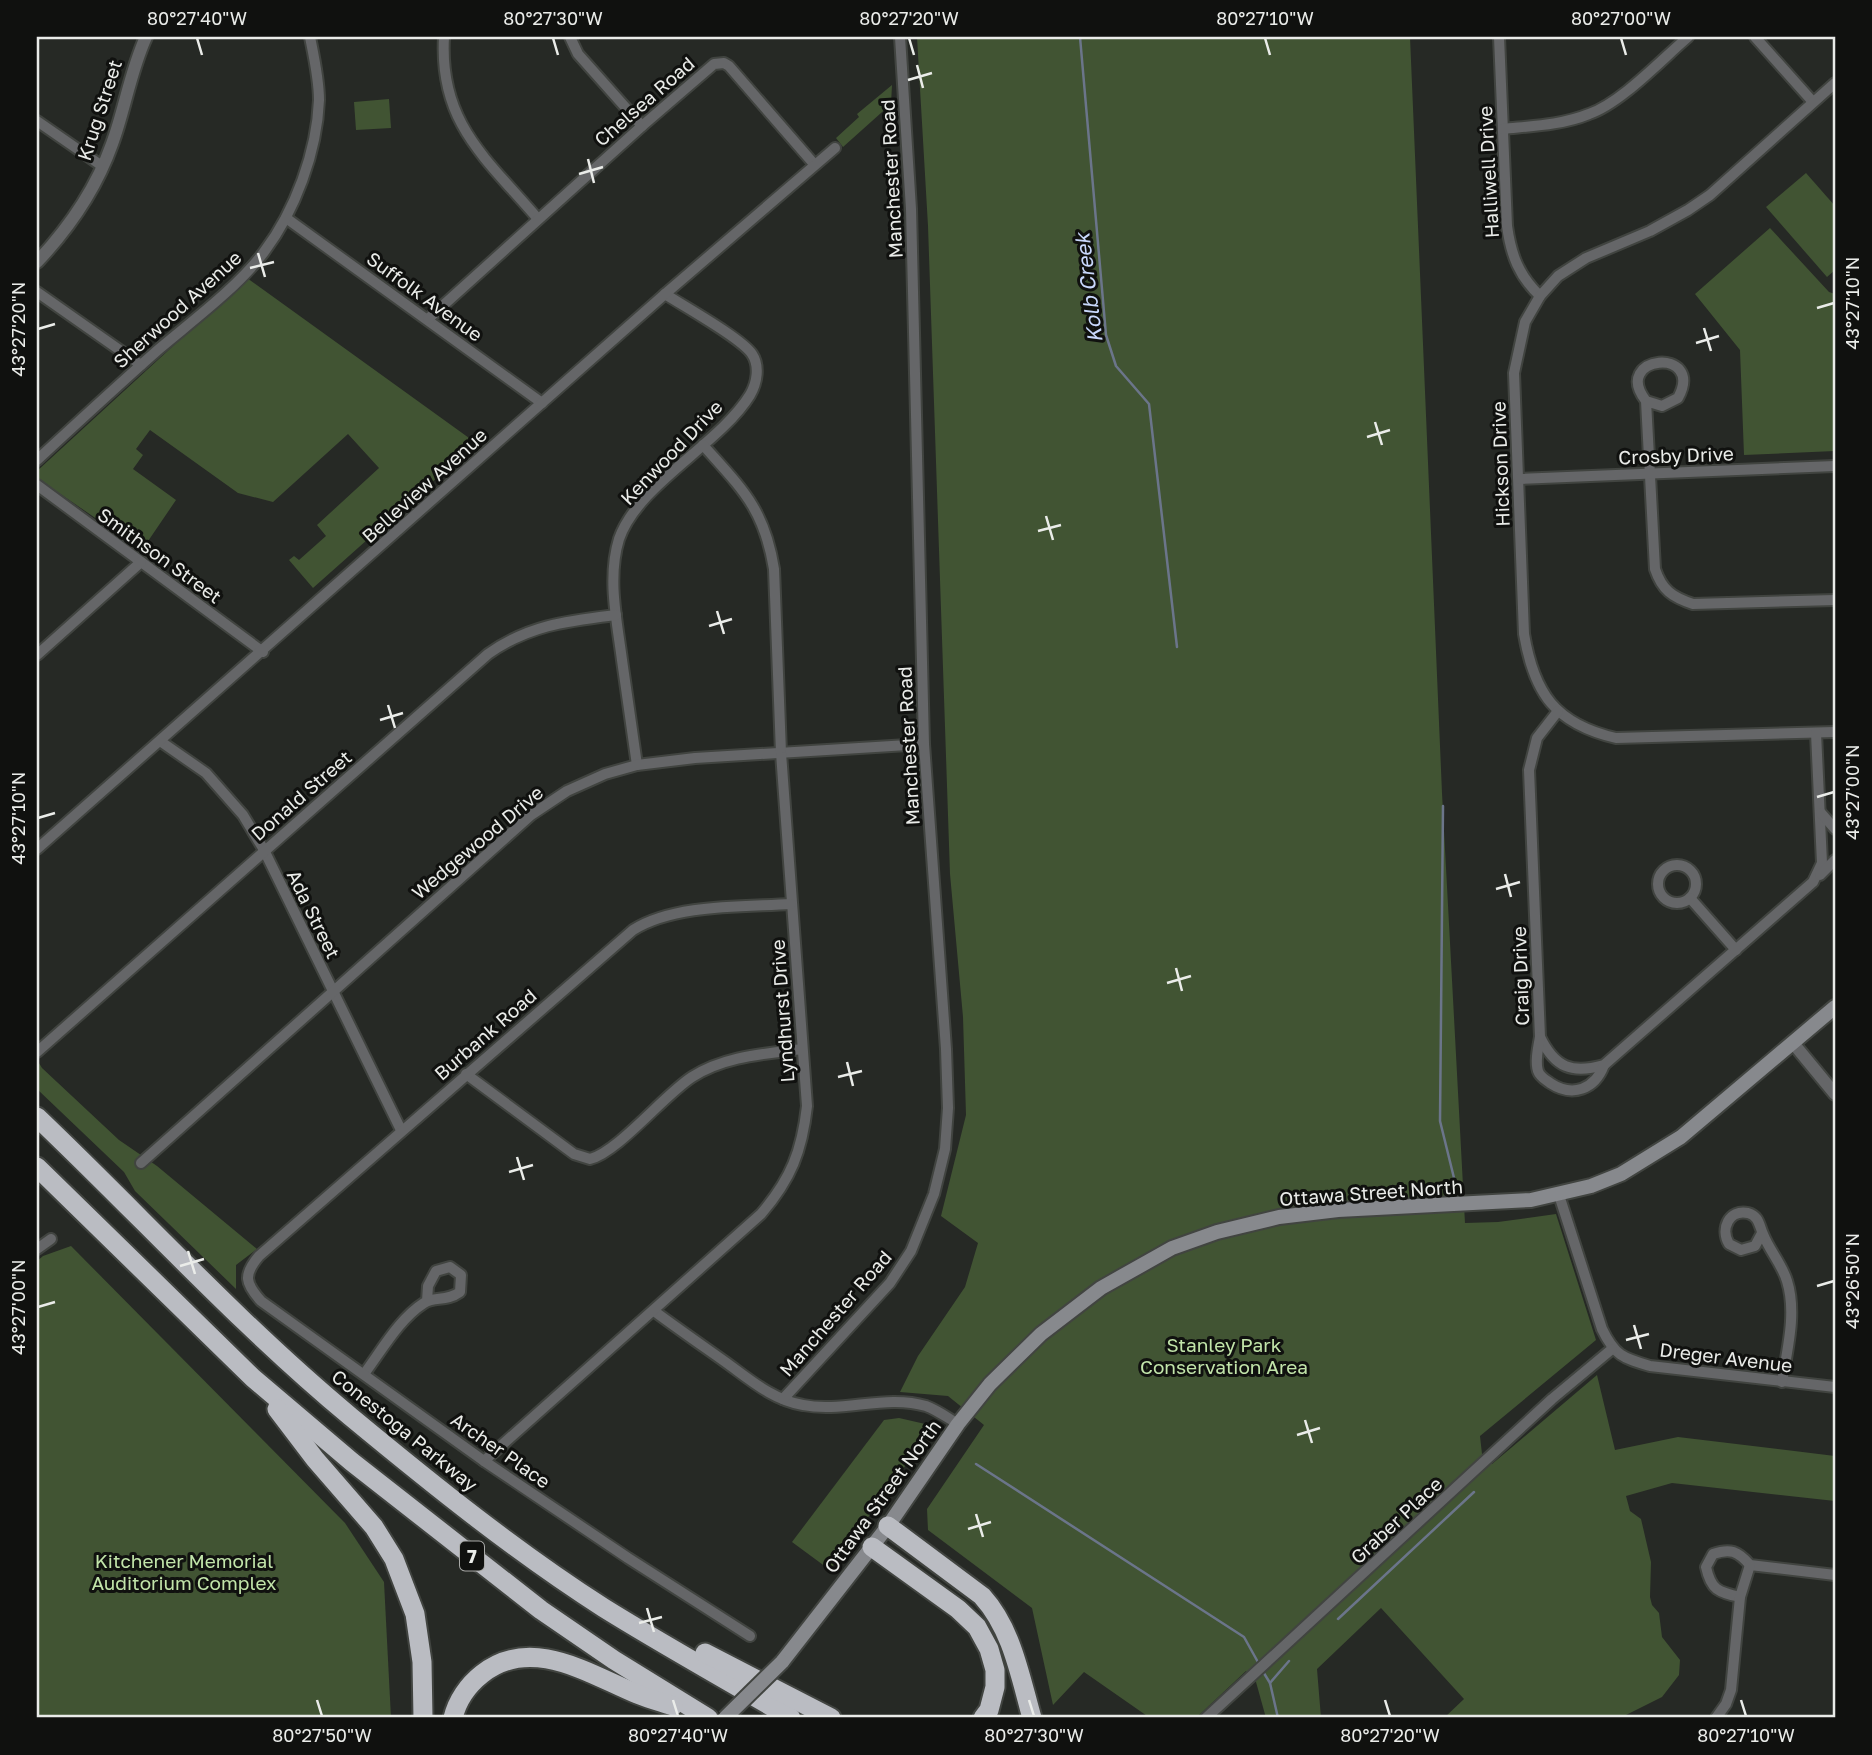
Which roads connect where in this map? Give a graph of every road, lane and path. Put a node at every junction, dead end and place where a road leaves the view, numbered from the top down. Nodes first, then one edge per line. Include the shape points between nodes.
1 (146, 37) edge
2 (310, 37) edge
3 (444, 37) edge
4 (570, 37) edge
5 (900, 37) edge
6 (1499, 37) edge
7 (1688, 37) edge
8 (1755, 37) edge
9 (1835, 83) edge
10 (1814, 102) junction
11 (37, 121) edge
12 (642, 125) junction
13 (1503, 129) junction
14 (835, 148) dead end
15 (814, 164) junction
16 (102, 166) junction
17 (286, 218) junction
18 (538, 219) junction
19 (37, 262) edge
20 (37, 292) edge
21 (666, 294) junction
22 (1540, 296) junction
23 (428, 319) junction
24 (141, 365) junction
25 (1646, 401) junction
26 (542, 403) junction
27 (703, 445) junction
28 (37, 460) edge
29 (1835, 466) edge
30 (1650, 474) junction
31 (1519, 479) junction
32 (37, 485) edge
33 (141, 562) junction
34 (1835, 600) edge
35 (616, 615) junction
36 (263, 652) junction
37 (37, 655) edge
38 (1558, 711) junction
39 (1835, 732) edge
40 (1816, 733) junction
41 (160, 741) junction
42 (924, 744) junction
43 (781, 753) junction
44 (637, 765) junction
45 (1821, 813) junction
46 (1835, 829) edge
47 (37, 849) edge
48 (264, 850) junction
49 (1835, 860) edge
50 (1813, 882) junction
51 (1690, 898) dead end
52 (791, 904) junction
53 (1736, 950) junction
54 (331, 992) junction
55 (1835, 1007) edge
56 (1539, 1037) junction
57 (1793, 1043) junction
58 (802, 1049) junction
59 (37, 1052) edge
60 (1604, 1065) junction
61 (466, 1074) junction
62 (1835, 1094) edge
63 (37, 1118) edge
64 (401, 1130) junction
65 (141, 1163) dead end
66 (37, 1167) edge
67 (1559, 1195) junction
68 (1762, 1233) dead end
69 (51, 1239) dead end
70 (37, 1249) edge
71 (247, 1278) joint
72 (427, 1301) dead end
73 (654, 1311) junction
74 (1612, 1349) junction
75 (364, 1374) junction
76 (253, 1378) junction
77 (1782, 1382) junction
78 (1835, 1387) edge
79 (783, 1399) junction
80 (958, 1424) junction
81 (484, 1461) junction
82 (888, 1526) junction
83 (872, 1547) junction
84 (1750, 1565) junction
85 (1835, 1575) edge
86 (1740, 1597) junction
87 (604, 1608) junction
88 (750, 1636) dead end
89 (706, 1717) edge
90 (423, 1718) edge
91 (453, 1718) edge
92 (725, 1718) edge
93 (791, 1718) edge
94 (831, 1718) edge
95 (983, 1718) edge
96 (1032, 1718) edge
97 (1206, 1718) edge
98 (1716, 1718) edge

1 - 16 street, Krug Street
2 - 17 street, Sherwood Avenue via 318,85 313,141
3 - 18 street via 447,93 459,122
4 - 12 street via 578,54
5 - 42 street, Manchester Road via 911,209
6 - 13 street, Halliwell Drive
7 - 13 street via 1619,97 1591,114
8 - 10 street
9 - 10 street, Hickson Drive
10 - 22 street, Hickson Drive via 1710,195 1650,231 1586,258 1558,276
11 - 16 street
12 - 15 street, Chelsea Road via 708,67 724,63
12 - 18 street, Chelsea Road
13 - 22 street, Halliwell Drive via 1511,252 1525,281
14 - 15 street, Belleview Avenue
15 - 21 street, Belleview Avenue
16 - 19 street, Krug Street via 68,226
17 - 23 street, Suffolk Avenue
17 - 24 street, Sherwood Avenue via 263,254
18 - 23 street, Chelsea Road
20 - 24 street
21 - 26 street, Belleview Avenue
21 - 27 street, Kenwood Drive via 745,346 757,364 750,394
22 - 31 street, Hickson Drive via 1525,321 1514,373
23 - 26 street, Suffolk Avenue
24 - 28 street, Sherwood Avenue
25 - 25 street via 1662,406 1678,398 1683,381 1674,365 1656,361 1642,371 1638,386
25 - 30 street
26 - 36 street, Belleview Avenue
27 - 35 street, Kenwood Drive via 658,486 620,536 613,571
27 - 43 street, Lyndhurst Drive via 750,499 770,543
29 - 30 street, Crosby Drive
30 - 31 street, Crosby Drive
30 - 34 street via 1655,569 1661,585 1674,598 1693,604
31 - 38 street, Hickson Drive via 1529,663 1540,690
32 - 33 street, Smithson Street
33 - 36 street, Smithson Street
33 - 37 street
35 - 44 street, Kenwood Drive
35 - 48 street, Donald Street via 545,626 488,654
36 - 41 street, Belleview Avenue
38 - 40 street, Hickson Drive via 1594,733 1616,738
38 - 56 street, Craig Drive via 1537,738 1529,770
39 - 40 street, Hickson Drive
40 - 45 street
41 - 47 street, Belleview Avenue
41 - 48 street, Ada Street via 206,773 243,815
42 - 43 street, Wedgewood Drive
42 - 79 street, Manchester Road via 946,1049 945,1149 934,1194 911,1251 890,1283
43 - 44 street, Wedgewood Drive
43 - 52 street, Lyndhurst Drive
44 - 54 street, Wedgewood Drive via 567,791 531,815
45 - 46 street
45 - 50 street via 1822,863
48 - 54 street, Ada Street
48 - 59 street, Donald Street
49 - 50 street, Craig Drive
50 - 53 street, Craig Drive
51 - 53 street
52 - 58 street, Lyndhurst Drive
52 - 61 street, Burbank Road via 678,912 642,924
53 - 60 street, Craig Drive
54 - 64 street, Ada Street
54 - 65 street, Wedgewood Drive
55 - 57 main road, Ottawa Street North
56 - 60 street, Craig Drive via 1547,1053 1571,1069
56 - 60 street, Craig Drive via 1537,1069 1562,1090 1588,1087 1599,1078
57 - 62 street
57 - 67 main road, Ottawa Street North via 1681,1137 1620,1174
58 - 61 street via 738,1058 703,1071 678,1087 606,1152 590,1159 574,1154
58 - 73 street, Lyndhurst Drive via 807,1106 801,1145 790,1175 761,1214
61 - 64 street, Burbank Road
63 - 87 highway, Conestoga Parkway / 7 via 245,1324 350,1416 490,1527
64 - 71 street, Burbank Road via 259,1256
66 - 76 highway, 7
67 - 74 street
67 - 80 main road, Ottawa Street North via 1279,1217 1172,1248 1101,1289 1041,1334 990,1384
68 - 77 street via 1787,1282 1792,1314
69 - 70 street
71 - 75 street, Archer Place via 261,1301
72 - 75 street via 405,1320
73 - 79 street
73 - 81 street, Lyndhurst Drive
74 - 77 street, Dreger Avenue via 1650,1366
74 - 97 street, Graber Place
75 - 81 street, Archer Place
76 - 89 highway, 7 via 541,1611
76 - 90 highway via 394,1559 415,1614
77 - 78 street, Dreger Avenue
79 - 80 street via 824,1407 912,1404
80 - 82 main road, Ottawa Street North
81 - 88 street, Archer Place
82 - 83 main road, Ottawa Street North
82 - 96 highway via 995,1610 1007,1633
83 - 92 main road, Ottawa Street North, bridge via 782,1662
83 - 95 highway via 977,1627 995,1670 995,1687
84 - 85 street
84 - 86 street
84 - 86 street via 1740,1553 1727,1549 1713,1554 1706,1567 1709,1581 1720,1592
86 - 98 street via 1731,1690
87 - 93 highway, Conestoga Parkway / 7
87 - 94 highway via 675,1638
89 - 91 highway via 638,1694 583,1668 530,1657 508,1661 482,1674 465,1691

